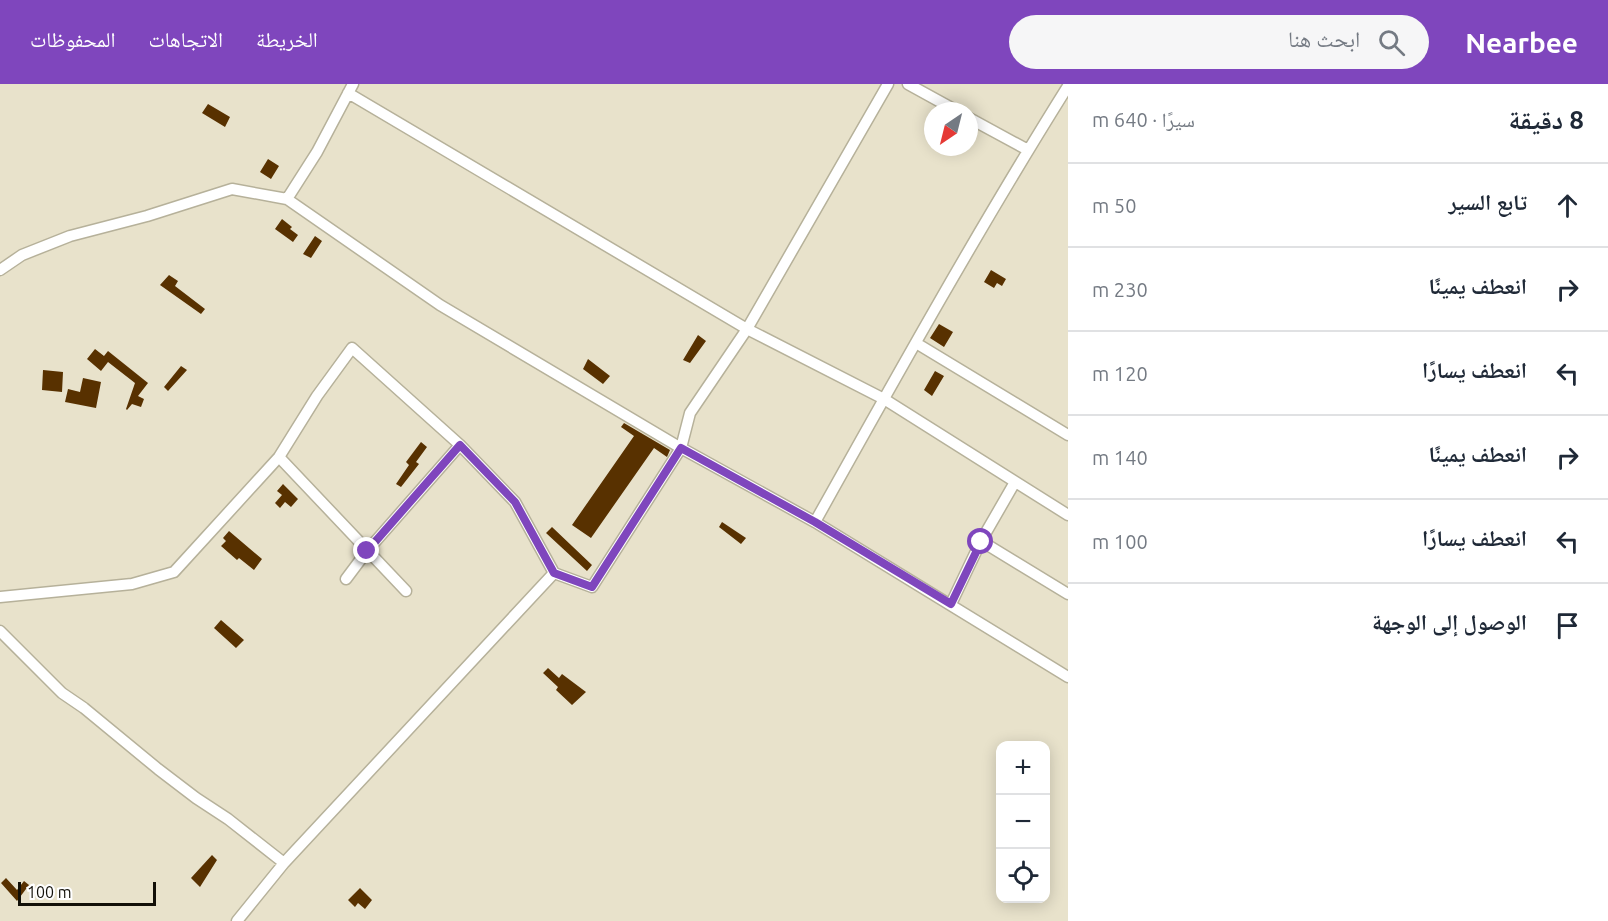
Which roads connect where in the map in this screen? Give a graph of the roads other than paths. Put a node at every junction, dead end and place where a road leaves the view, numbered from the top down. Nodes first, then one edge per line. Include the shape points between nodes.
1 (888, 84) edge
2 (908, 84) edge
3 (1068, 86) edge
4 (350, 88) edge
5 (941, 102) edge
6 (978, 123) edge
7 (1028, 150) junction
8 (288, 199) junction
9 (0, 270) edge
10 (747, 329) junction
11 (916, 343) junction
12 (884, 399) junction
13 (1068, 435) edge
14 (460, 445) junction
15 (681, 448) junction
16 (279, 457) junction
17 (1015, 482) junction
18 (1068, 515) edge
19 (815, 522) junction
20 (981, 542) junction
21 (367, 551) junction
22 (554, 573) junction
23 (346, 579) dead end
24 (406, 591) dead end
25 (1068, 594) edge
26 (0, 597) edge
27 (951, 604) junction
28 (0, 631) edge
29 (1068, 677) edge
30 (284, 862) junction
31 (237, 921) edge

1 - 10 street
2 - 5 street
3 - 7 street
4 - 8 street
4 - 10 street
6 - 7 street
7 - 11 street
8 - 9 street via 232,189 70,236 22,255
8 - 15 street via 440,305
10 - 12 street
10 - 15 street via 690,413
11 - 12 street
11 - 13 street
12 - 17 street
12 - 19 street
14 - 16 street via 352,348
14 - 21 street
14 - 22 street via 515,502
15 - 19 street
15 - 22 street via 592,587
16 - 21 street
16 - 26 street via 174,572 132,584
17 - 18 street
17 - 20 street
19 - 27 street
20 - 25 street
20 - 27 street
21 - 23 street
21 - 24 street
22 - 30 street
27 - 29 street
28 - 30 street via 62,693
30 - 31 street

